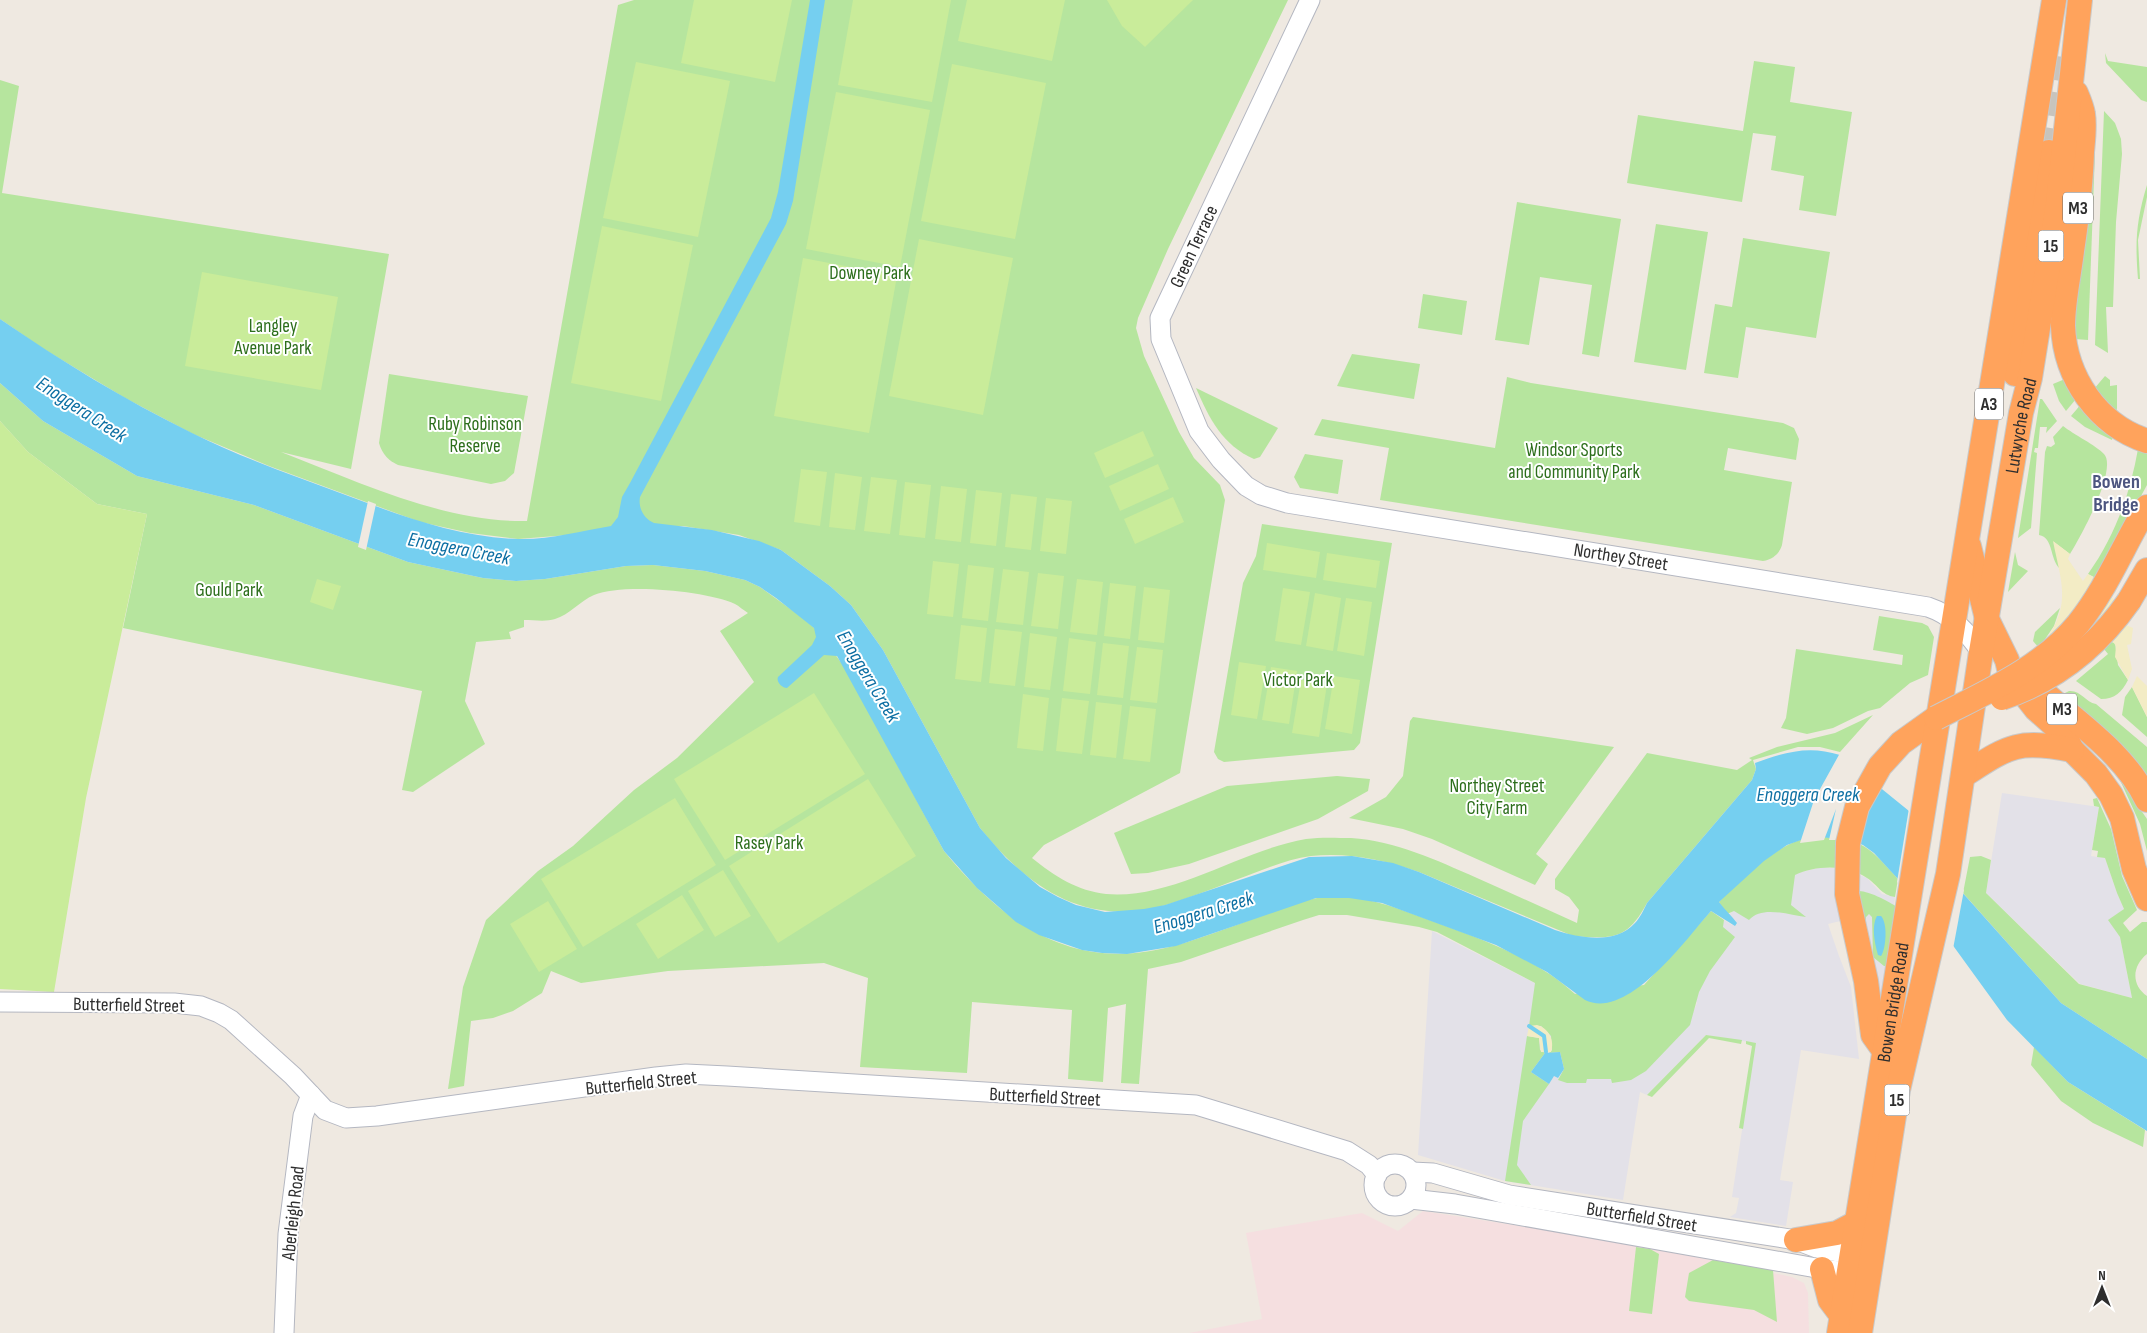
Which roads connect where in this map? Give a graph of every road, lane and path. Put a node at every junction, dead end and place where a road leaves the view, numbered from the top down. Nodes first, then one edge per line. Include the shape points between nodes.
1 (1310, 0) edge
2 (2054, 0) edge
3 (2080, 0) edge
4 (2071, 77) junction
5 (2049, 152) tunnel mouth
6 (2021, 413) junction
7 (2147, 441) edge
8 (1246, 486) joint
9 (2147, 507) edge
10 (1966, 537) junction
11 (2147, 570) edge
12 (1987, 619) junction
13 (1954, 620) junction
14 (1981, 652) junction
15 (2007, 660) junction
16 (1936, 718) junction
17 (2072, 750) junction
18 (1964, 775) junction
19 (2146, 798) edge
20 (1922, 819) joint
21 (1952, 850) joint
22 (2147, 899) edge
23 (0, 1002) edge
24 (1884, 1051) junction
25 (311, 1094) junction
26 (1382, 1170) junction
27 (1412, 1172) junction
28 (1411, 1199) junction
29 (1856, 1223) junction
30 (1796, 1240) junction
31 (1860, 1265) junction
32 (1822, 1269) junction
33 (1841, 1324) edge
34 (284, 1333) edge
35 (1860, 1333) edge

1 - 8 street, Green Terrace via 1160,318 1161,339 1199,431
2 - 10 highway, Lutwyche Road / A3
3 - 4 highway, Lutwyche Road
4 - 6 highway, Lutwyche Road / 15 via 2058,202 2030,378
4 - 7 highway, M3 via 2084,114 2079,204 2064,305 2065,340 2077,382 2094,407 2119,429
5 - 6 highway via 2015,371
6 - 12 highway, Lutwyche Road / 15
8 - 13 street, Northey Street via 1261,495 1287,503 1928,607
9 - 16 highway, bridge via 2090,607 2060,643 2009,681
10 - 12 highway, M3
10 - 13 highway, Lutwyche Road / 15
11 - 16 highway, bridge via 2109,629 2067,666 2013,694
12 - 14 highway, Lutwyche Road / 15
12 - 15 highway, M3
13 - 14 street, Northey Street
13 - 20 highway, Lutwyche Road / 15
14 - 18 highway, Lutwyche Road / 15
15 - 17 highway via 2014,682 2036,709 2064,734
15 - 19 highway, M3 via 2118,758
16 - 24 highway via 1890,753 1871,780 1857,807 1846,859 1847,894 1866,981 1873,1035
17 - 18 highway via 2043,744 2020,745 1997,754
17 - 22 highway via 2096,774 2117,806 2134,869
18 - 21 highway, Lutwyche Road / 15
20 - 24 highway, Bowen Bridge Road / 15
21 - 31 highway, Bowen Bridge Road / 15
23 - 25 street, Butterfield Street via 201,1006 231,1020
24 - 29 highway, Bowen Bridge Road / 15
25 - 26 street, Butterfield Street via 334,1114 360,1118 686,1074 1180,1103 1347,1151 1370,1152
25 - 34 street, Aberleigh Road via 303,1116 288,1234
26 - 27 street via 1401,1165
26 - 28 street via 1374,1183 1384,1203 1400,1206
27 - 28 street via 1416,1186
27 - 30 street, Butterfield Street via 1433,1174 1509,1195
28 - 32 street, Butterfield Street via 1436,1200
29 - 30 highway via 1837,1233
29 - 31 highway, Bowen Bridge Road / 15
30 - 31 street, Butterfield Street
31 - 32 street, Butterfield Street
31 - 33 highway, Bowen Bridge Road / 15
31 - 35 highway, Bowen Bridge Road / 15
32 - 33 highway via 1830,1300

